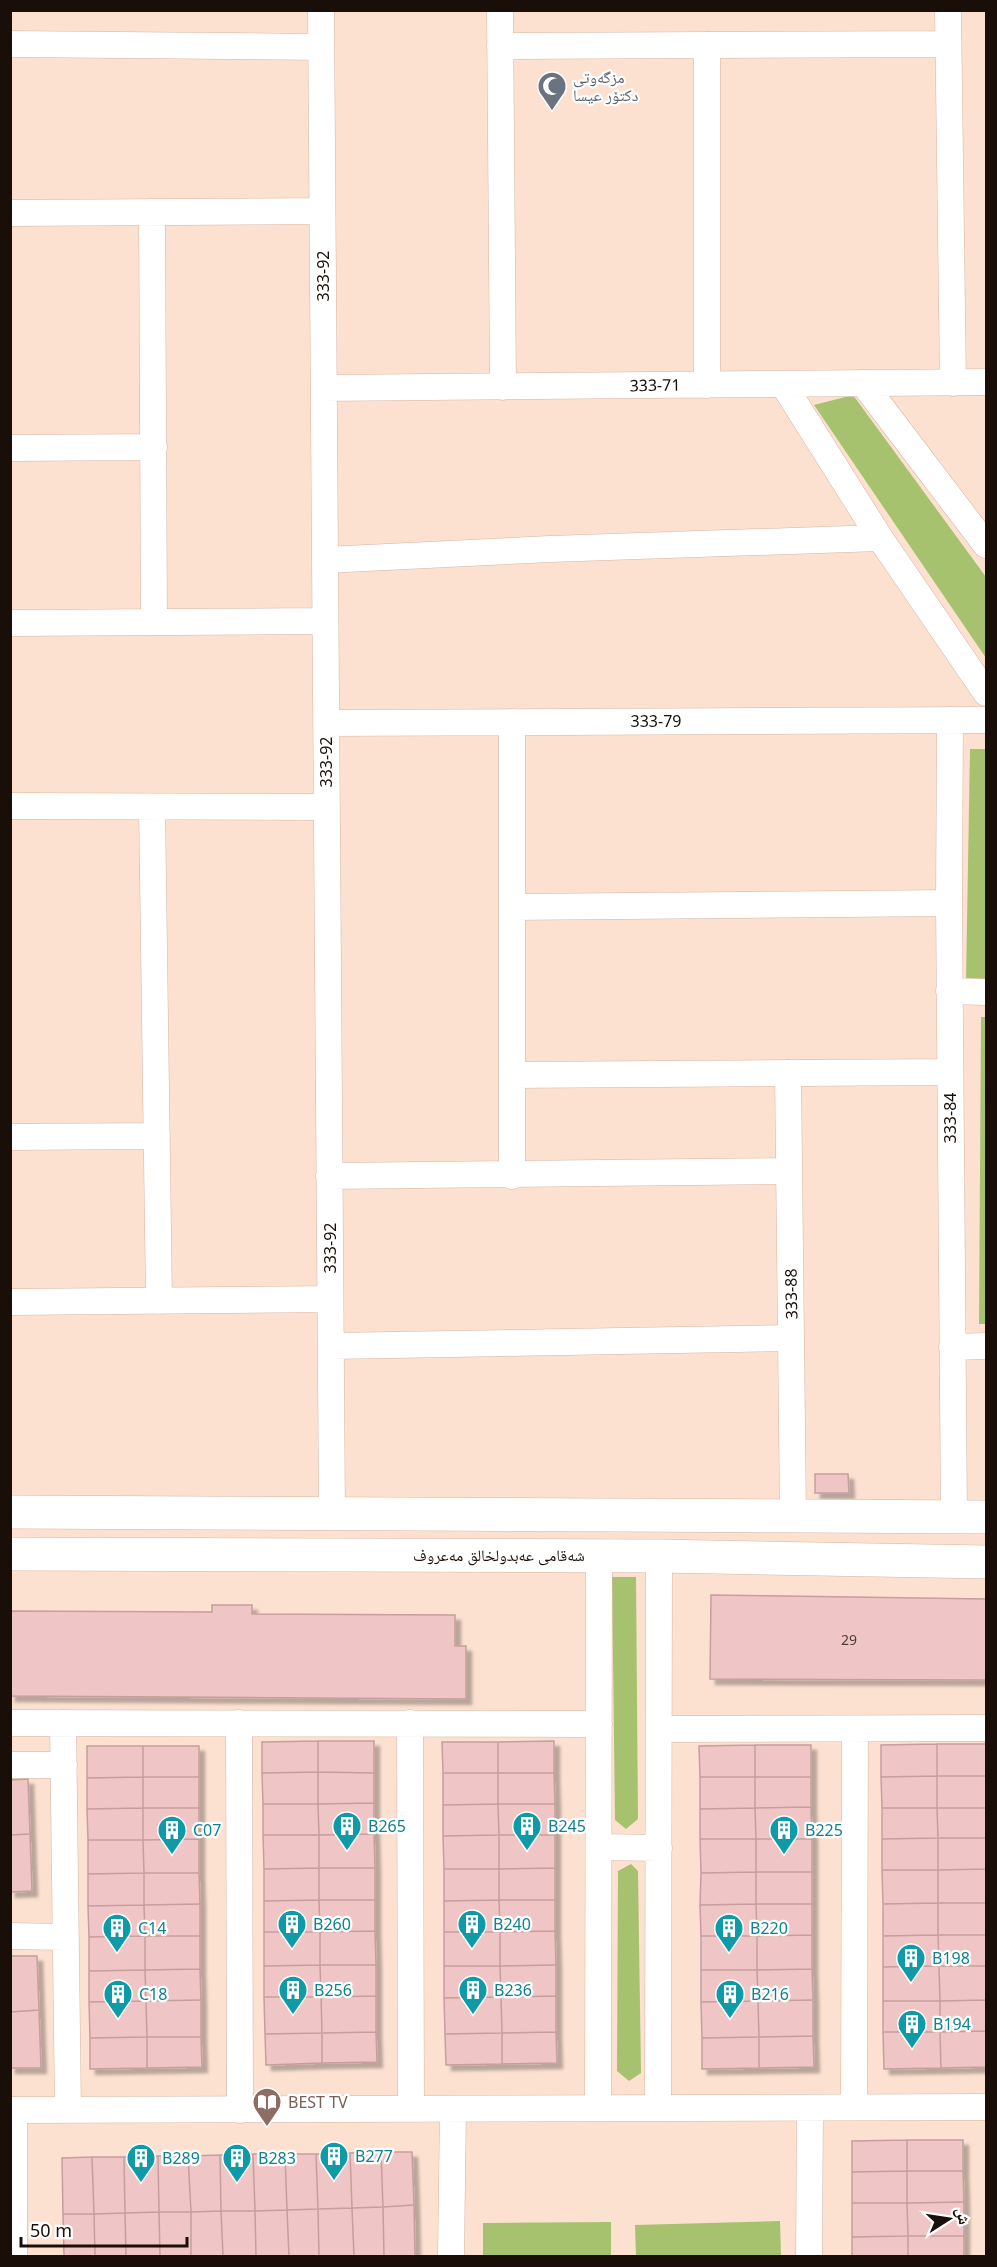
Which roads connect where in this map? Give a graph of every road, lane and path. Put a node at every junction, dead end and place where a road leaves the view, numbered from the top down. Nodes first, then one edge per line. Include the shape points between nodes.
1 (321, 10) edge
2 (500, 10) edge
3 (948, 10) edge
4 (10, 44) edge
5 (948, 44) junction
6 (707, 45) junction
7 (500, 46) junction
8 (321, 47) junction
9 (322, 211) junction
10 (152, 212) junction
11 (10, 213) edge
12 (953, 382) junction
13 (987, 382) edge
14 (863, 383) junction
15 (783, 384) junction
16 (707, 385) junction
17 (503, 387) junction
18 (324, 388) junction
19 (154, 447) junction
20 (10, 448) edge
21 (880, 538) junction
22 (987, 545) edge
23 (325, 560) junction
24 (325, 621) junction
25 (154, 622) junction
26 (10, 623) edge
27 (987, 693) edge
28 (950, 720) junction
29 (987, 720) edge
30 (512, 722) junction
31 (326, 723) junction
32 (10, 806) edge
33 (152, 807) junction
34 (327, 807) junction
35 (949, 903) junction
36 (512, 907) junction
37 (949, 991) junction
38 (987, 992) edge
39 (950, 1072) junction
40 (788, 1073) junction
41 (512, 1075) junction
42 (157, 1136) junction
43 (10, 1137) edge
44 (789, 1171) junction
45 (330, 1176) junction
46 (512, 1176) junction
47 (330, 1299) junction
48 (159, 1300) junction
49 (10, 1302) edge
50 (791, 1338) junction
51 (331, 1346) junction
52 (987, 1346) edge
53 (952, 1347) junction
54 (10, 1512) edge
55 (69, 1512) junction
56 (332, 1513) junction
57 (793, 1516) junction
58 (954, 1517) junction
59 (987, 1517) edge
60 (10, 1554) edge
61 (69, 1554) junction
62 (599, 1556) junction
63 (659, 1556) junction
64 (987, 1562) edge
65 (10, 1723) edge
66 (63, 1723) junction
67 (239, 1723) junction
68 (410, 1723) junction
69 (599, 1724) junction
70 (987, 1728) edge
71 (659, 1729) junction
72 (855, 1729) junction
73 (10, 1765) edge
74 (64, 1765) junction
75 (599, 1847) junction
76 (659, 1848) junction
77 (10, 1936) edge
78 (66, 1937) junction
79 (987, 2107) edge
80 (598, 2108) junction
81 (658, 2108) junction
82 (810, 2108) junction
83 (854, 2108) junction
84 (411, 2109) junction
85 (453, 2109) junction
86 (12, 2110) edge
87 (68, 2110) junction
88 (240, 2110) junction
89 (14, 2256) edge
90 (452, 2256) edge
91 (809, 2256) edge

1 - 8 street, 333-92
2 - 7 street
3 - 5 street
4 - 8 street
5 - 6 street
5 - 12 street
6 - 7 street
6 - 16 street
7 - 17 street
8 - 9 street, 333-92
9 - 10 street
9 - 18 street, 333-92
10 - 11 street
10 - 19 street
12 - 13 street, 333-71
12 - 14 street, 333-71
14 - 15 street, 333-71
14 - 22 street
15 - 16 street, 333-71
15 - 21 street
16 - 17 street, 333-71
17 - 18 street, 333-71
18 - 23 street, 333-92
19 - 20 street
19 - 25 street
21 - 23 street
21 - 27 street
23 - 24 street, 333-92
24 - 25 street
24 - 31 street, 333-92
25 - 26 street
28 - 29 street, 333-79
28 - 30 street, 333-79
28 - 35 street, 333-84
30 - 31 street, 333-79
30 - 36 street
31 - 34 street, 333-92
32 - 33 street
33 - 34 street
33 - 42 street
34 - 45 street, 333-92
35 - 36 street
35 - 37 street, 333-84
36 - 41 street
37 - 38 street
37 - 39 street, 333-84
39 - 40 street
39 - 53 street, 333-84
40 - 41 street
40 - 44 street, 333-88
41 - 46 street
42 - 43 street
42 - 48 street
44 - 46 street
44 - 50 street, 333-88
45 - 46 street
45 - 47 street, 333-92
47 - 48 street
47 - 51 street, 333-92
48 - 49 street
50 - 51 street
50 - 57 street, 333-88
51 - 56 street, 333-92
52 - 53 street
53 - 58 street, 333-84
54 - 55 main road
55 - 56 main road
55 - 61 main road
56 - 57 main road
57 - 58 main road
58 - 59 main road
60 - 61 main road, شەقامی عەبدولخالق مەعروف
61 - 62 main road, شەقامی عەبدولخالق مەعروف
62 - 63 main road, شەقامی عەبدولخالق مەعروف
62 - 69 street
63 - 64 main road, شەقامی عەبدولخالق مەعروف
63 - 71 street
65 - 66 street
66 - 67 street
66 - 74 street
67 - 68 street
67 - 88 street
68 - 69 street
68 - 84 street
69 - 75 street
70 - 72 street
71 - 72 street
71 - 76 street
72 - 83 street
73 - 74 street
74 - 78 street
75 - 76 street
75 - 80 street
76 - 81 street
77 - 78 street
78 - 87 street
79 - 83 street
80 - 81 street
80 - 85 street
81 - 82 street
82 - 83 street
82 - 91 street
84 - 85 street
84 - 88 street
85 - 90 street
86 - 87 street
86 - 89 street
87 - 88 street

